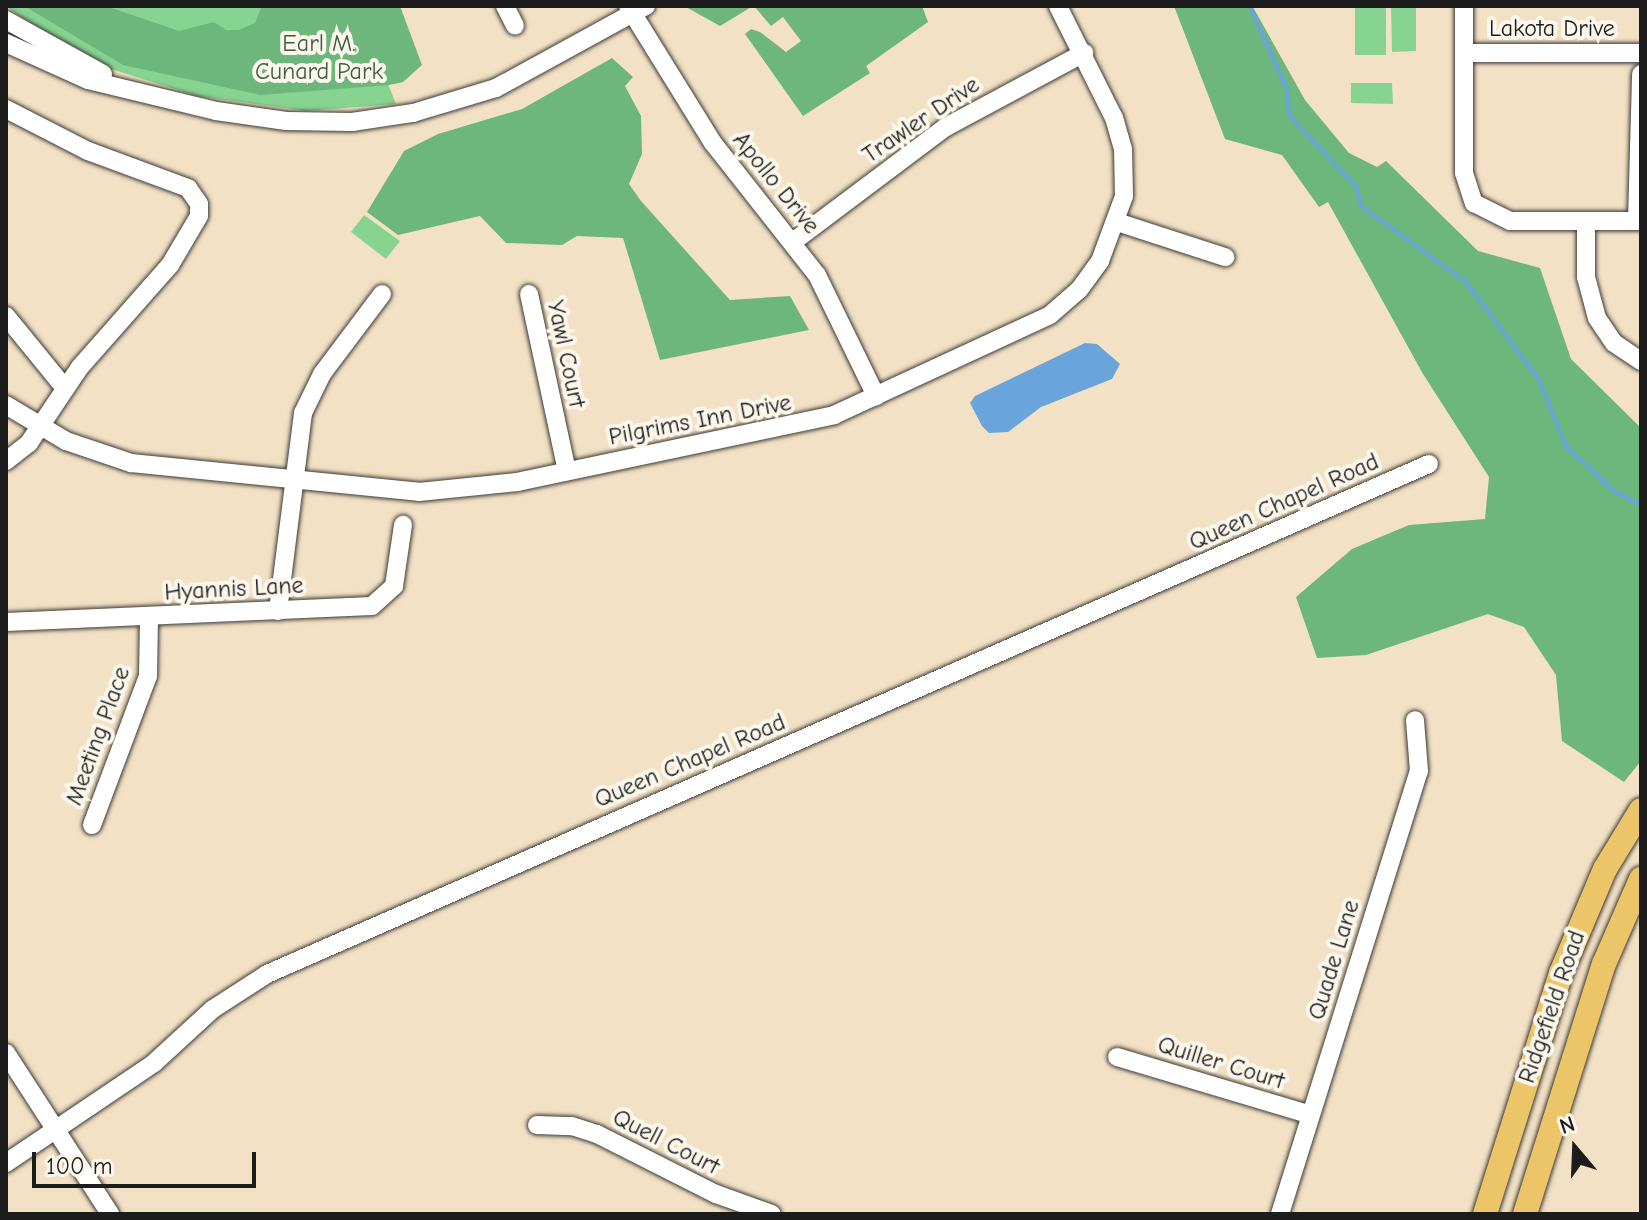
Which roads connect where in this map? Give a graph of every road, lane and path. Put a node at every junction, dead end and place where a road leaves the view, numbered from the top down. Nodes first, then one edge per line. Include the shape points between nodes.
1 (505, 6) edge
2 (1058, 6) edge
3 (1464, 6) edge
4 (635, 9) edge
5 (6, 20) edge
6 (515, 26) dead end
7 (6, 43) edge
8 (1084, 53) junction
9 (1464, 53) junction
10 (1641, 53) edge
11 (1641, 74) edge
12 (150, 94) junction
13 (6, 109) edge
14 (1586, 221) junction
15 (1639, 221) edge
16 (1117, 222) junction
17 (794, 241) junction
18 (1225, 257) dead end
19 (382, 294) dead end
20 (529, 294) dead end
21 (6, 316) edge
22 (1641, 361) edge
23 (64, 387) junction
24 (876, 396) junction
25 (6, 405) edge
26 (41, 429) junction
27 (6, 461) edge
28 (1429, 464) dead end
29 (567, 471) junction
30 (293, 482) junction
31 (403, 525) dead end
32 (278, 611) junction
33 (149, 617) junction
34 (6, 622) edge
35 (1415, 720) dead end
36 (1641, 810) edge
37 (92, 825) dead end
38 (1641, 879) edge
39 (6, 1053) edge
40 (1117, 1057) dead end
41 (1311, 1115) junction
42 (537, 1125) dead end
43 (57, 1129) junction
44 (6, 1163) edge
45 (110, 1214) edge
46 (772, 1214) edge
47 (1280, 1214) edge
48 (1485, 1214) edge
49 (1525, 1214) edge

1 - 6 street
2 - 8 street, Pilgrims Inn Drive
3 - 9 street
4 - 12 street via 519,78 403,115 352,122 286,121
4 - 17 street, Apollo Drive via 713,143
5 - 12 street via 73,60
7 - 12 street via 73,75
8 - 16 street, Pilgrims Inn Drive via 1123,149 1125,184
8 - 17 street, Trawler Drive via 946,127
9 - 10 street, Lakota Drive
9 - 14 street via 1464,173 1474,203 1510,221
11 - 15 street
13 - 23 street via 88,151 179,183 199,204 199,216 170,265
14 - 15 street
14 - 22 street via 1586,277 1597,318 1614,343
16 - 18 street
16 - 24 street, Pilgrims Inn Drive via 1093,271 1050,315
17 - 24 street, Apollo Drive via 827,293
19 - 30 street via 311,393
20 - 29 street, Yawl Court
21 - 23 street
23 - 26 street
24 - 29 street, Pilgrims Inn Drive via 819,420
25 - 26 street, Pilgrims Inn Drive
26 - 27 street
26 - 30 street, Pilgrims Inn Drive via 131,463
28 - 43 street, Queen Chapel Road via 267,974 213,1009 154,1063
29 - 30 street, Pilgrims Inn Drive via 440,492
30 - 32 street
31 - 32 street, Hyannis Lane via 394,586 382,602
32 - 33 street, Hyannis Lane
33 - 34 street, Hyannis Lane
33 - 37 street, Meeting Place via 148,676
35 - 41 street, Quade Lane via 1419,771
36 - 48 main road, Ridgefield Road via 1605,869 1561,973
38 - 49 main road, Ridgefield Road via 1604,964
39 - 43 street
40 - 41 street, Quiller Court
41 - 47 street, Quade Lane
42 - 46 street, Quell Court via 584,1129 716,1194
43 - 44 street, Queen Chapel Road
43 - 45 street

